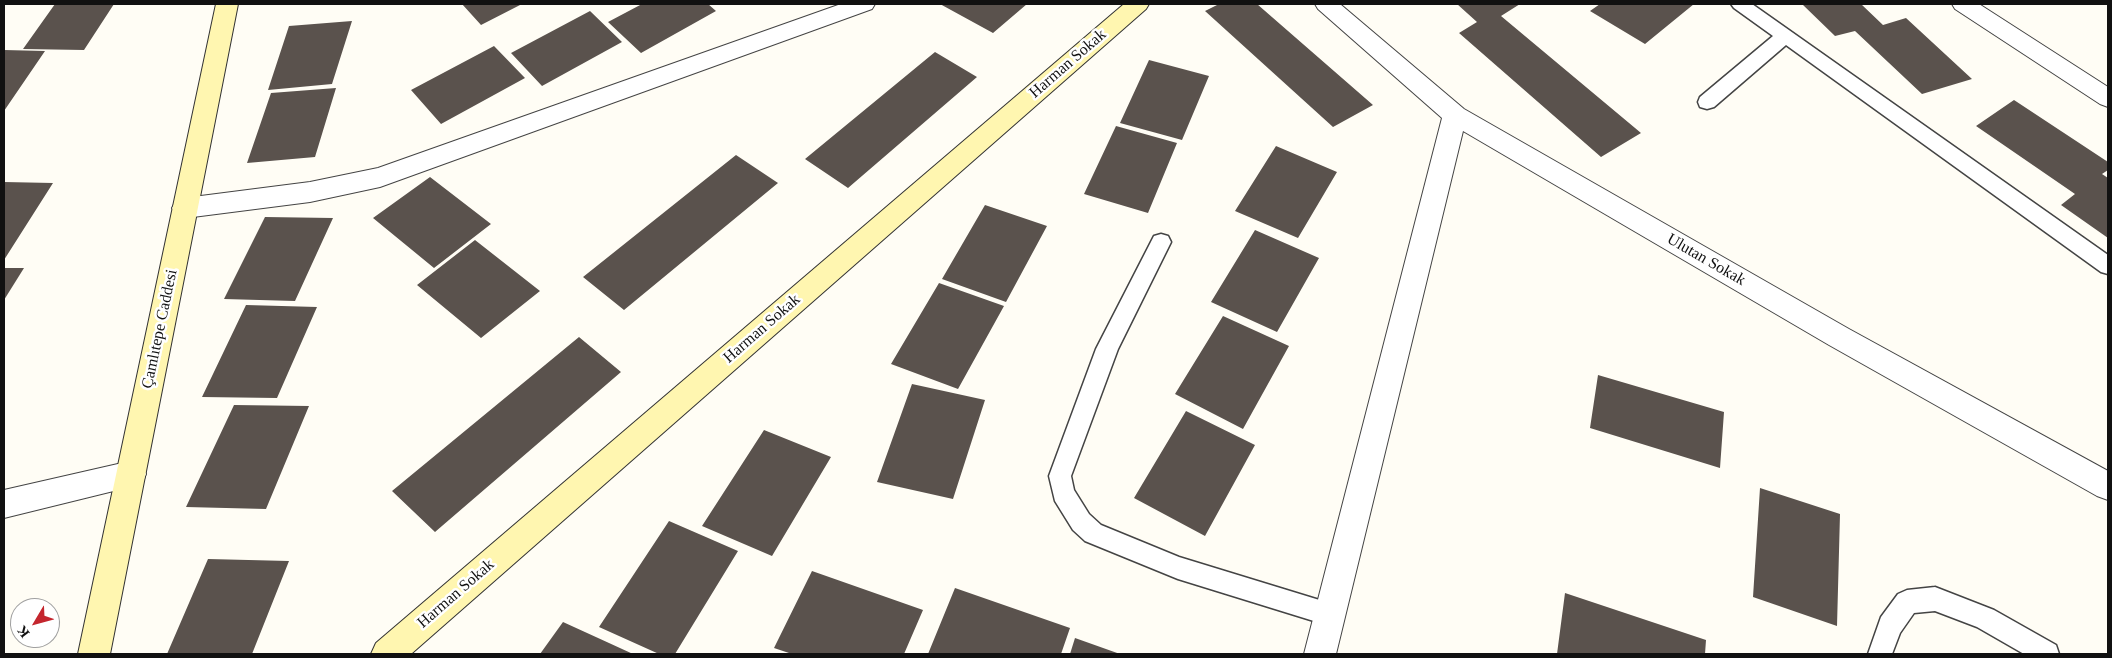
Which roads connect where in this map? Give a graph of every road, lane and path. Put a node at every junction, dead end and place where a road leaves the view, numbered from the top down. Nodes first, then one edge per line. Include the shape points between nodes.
1 (227, 4) edge
2 (864, 4) edge
3 (1138, 4) edge
4 (1326, 4) edge
5 (1740, 4) edge
6 (1963, 4) edge
7 (1785, 36) junction
8 (2108, 98) edge
9 (1707, 102) dead end
10 (1455, 115) junction
11 (185, 208) junction
12 (1161, 242) dead end
13 (2108, 266) edge
14 (131, 474) junction
15 (2108, 486) edge
16 (4, 504) edge
17 (1330, 614) junction
18 (94, 654) edge
19 (387, 654) edge
20 (1320, 654) edge
21 (1880, 654) edge
22 (2048, 654) edge

1 - 11 street, Çamlıtepe Caddesi
2 - 11 street via 380,177 310,192
3 - 19 street, Harman Sokak
4 - 10 street, Ulutan Sokak
5 - 7 lane
6 - 8 street
7 - 9 lane
7 - 13 lane
10 - 15 street, Ulutan Sokak via 1839,337
10 - 17 street
11 - 14 street, Çamlıtepe Caddesi
12 - 17 lane via 1107,349 1060,476 1063,493 1071,509 1093,533 1178,568
14 - 16 street
14 - 18 street, Çamlıtepe Caddesi
17 - 20 street
21 - 22 lane via 1890,626 1907,602 1935,599 1985,618

